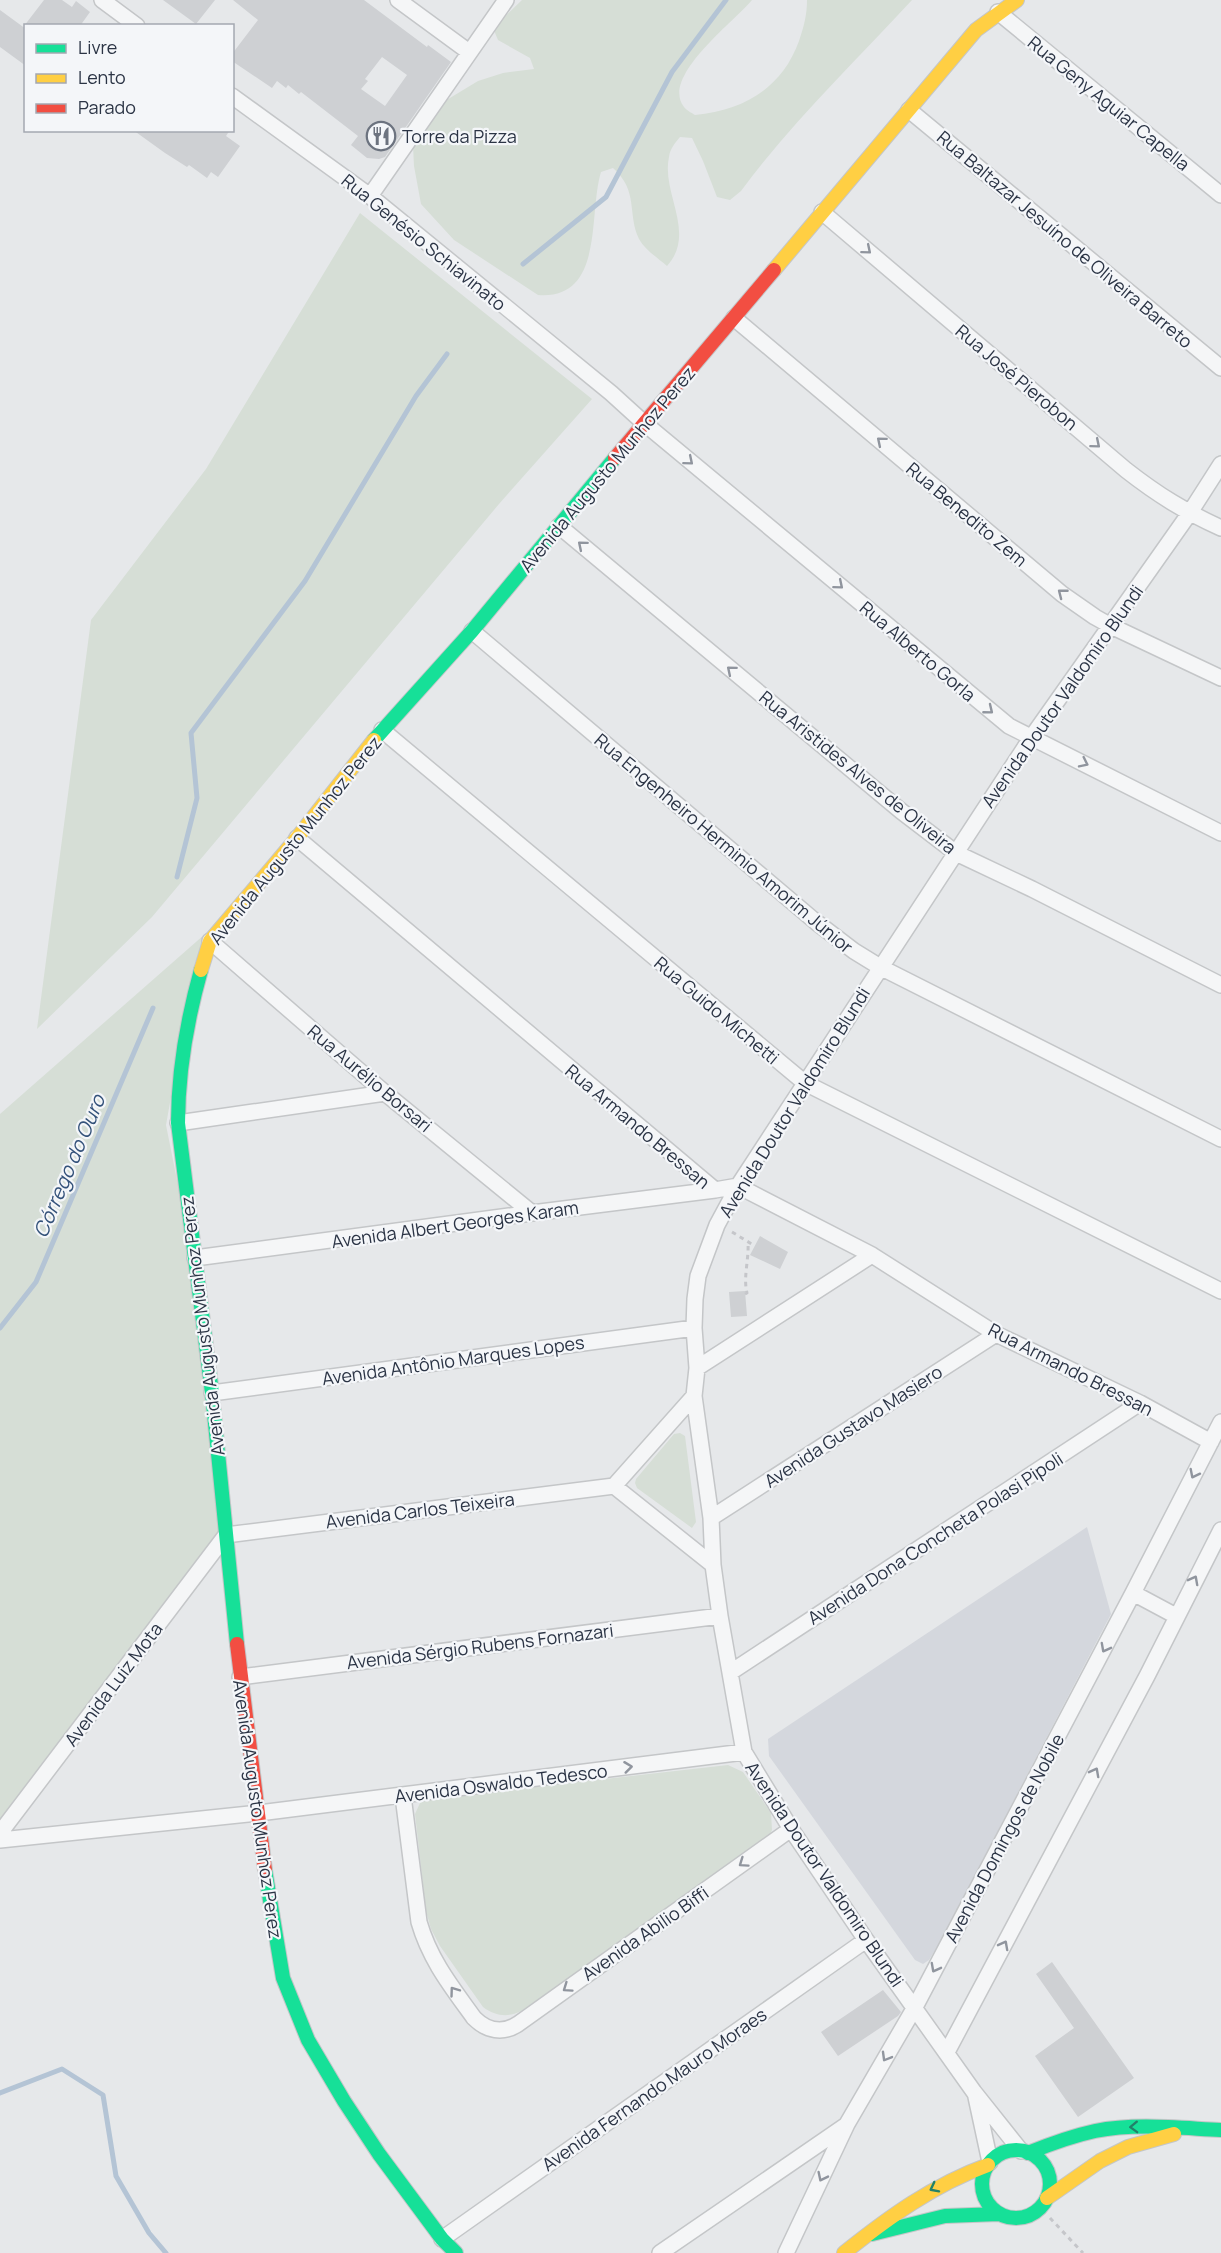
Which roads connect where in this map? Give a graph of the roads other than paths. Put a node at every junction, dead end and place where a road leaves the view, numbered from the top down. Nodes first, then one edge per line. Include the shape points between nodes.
1 (102, 0) edge
2 (398, 0) edge
3 (506, 0) edge
4 (1017, 0) edge
5 (998, 12) junction
6 (134, 24) edge
7 (469, 52) junction
8 (234, 97) edge
9 (909, 110) junction
10 (1221, 195) edge
11 (370, 196) junction
12 (822, 212) junction
13 (734, 318) junction
14 (1221, 368) edge
15 (644, 423) junction
16 (1221, 464) edge
17 (1189, 514) junction
18 (559, 526) junction
19 (1221, 528) edge
20 (1111, 626) junction
21 (472, 631) junction
22 (1221, 678) edge
23 (382, 730) junction
24 (1031, 738) junction
25 (1221, 833) edge
26 (297, 838) junction
27 (956, 852) junction
28 (210, 941) junction
29 (880, 967) junction
30 (1221, 985) edge
31 (805, 1083) junction
32 (385, 1093) junction
33 (178, 1123) junction
34 (1221, 1139) edge
35 (738, 1186) junction
36 (715, 1190) junction
37 (532, 1213) junction
38 (872, 1255) junction
39 (195, 1258) junction
40 (1221, 1291) edge
41 (694, 1328) junction
42 (996, 1334) junction
43 (698, 1368) junction
44 (212, 1393) junction
45 (694, 1396) junction
46 (1140, 1403) junction
47 (1221, 1422) edge
48 (1211, 1442) junction
49 (614, 1486) junction
50 (711, 1518) junction
51 (1221, 1530) edge
52 (226, 1535) junction
53 (713, 1565) junction
54 (1133, 1593) junction
55 (720, 1616) junction
56 (1176, 1616) junction
57 (731, 1672) junction
58 (240, 1677) junction
59 (744, 1752) junction
60 (403, 1796) junction
61 (259, 1813) junction
62 (791, 1829) junction
63 (0, 1833) edge
64 (0, 1840) edge
65 (866, 1940) junction
66 (915, 2007) junction
67 (947, 2052) junction
68 (974, 2091) junction
69 (847, 2124) junction
70 (1192, 2128) junction
71 (1221, 2130) edge
72 (1024, 2152) junction
73 (989, 2164) junction
74 (1044, 2203) junction
75 (999, 2214) junction
76 (866, 2235) junction
77 (442, 2239) junction
78 (456, 2253) edge
79 (660, 2253) edge
80 (786, 2253) edge
81 (844, 2253) edge

1 - 6 street
2 - 7 street
3 - 7 street
4 - 5 street, Avenida Augusto Munhoz Perez
5 - 9 street, Avenida Augusto Munhoz Perez via 976,30
5 - 10 street, Rua Geny Aguiar Capella
7 - 11 street
8 - 11 street, Rua Genésio Schiavinato
9 - 12 street, Avenida Augusto Munhoz Perez
9 - 14 street, Rua Baltazar Jesuíno de Oliveira Barreto
11 - 15 street, Rua Genésio Schiavinato
12 - 13 street, Avenida Augusto Munhoz Perez
12 -> 17 street, Rua José Pierobon via 1126,470
13 - 15 street, Avenida Augusto Munhoz Perez
20 -> 13 street, Rua Benedito Zem via 1062,594
15 - 18 street, Avenida Augusto Munhoz Perez
15 -> 24 street, Rua Alberto Gorla via 973,697
16 - 17 street, Avenida Doutor Valdomiro Blundi
17 - 19 street, Rua José Pierobon
17 - 20 street, Avenida Doutor Valdomiro Blundi
18 - 21 street, Avenida Augusto Munhoz Perez
27 -> 18 street, Rua Aristides Alves de Oliveira via 901,812
20 - 22 street, Rua Benedito Zem
20 - 24 street, Avenida Doutor Valdomiro Blundi
21 - 23 street, Avenida Augusto Munhoz Perez
21 - 29 street, Rua Engenheiro Herminio Amorim Júnior via 816,922
23 - 26 street, Avenida Augusto Munhoz Perez
23 - 31 street, Rua Guido Michetti
24 -> 25 street, Rua Alberto Gorla
24 - 27 street, Avenida Doutor Valdomiro Blundi
26 - 28 street, Avenida Augusto Munhoz Perez
26 - 36 street, Rua Armando Bressan
27 - 29 street, Avenida Doutor Valdomiro Blundi
27 - 30 street, Rua Aristides Alves de Oliveira
28 - 32 street, Rua Aurélio Borsari
28 - 33 street, Avenida Augusto Munhoz Perez via 183,1049
29 - 31 street, Avenida Doutor Valdomiro Blundi
29 - 34 street, Rua Engenheiro Herminio Amorim Júnior
31 - 35 street, Avenida Doutor Valdomiro Blundi
31 - 40 street, Rua Guido Michetti
32 - 33 street
32 - 37 street, Rua Aurélio Borsari
33 - 39 street, Avenida Augusto Munhoz Perez
35 - 36 street, Rua Armando Bressan
35 - 38 street, Rua Armando Bressan
35 - 41 street, Avenida Doutor Valdomiro Blundi via 717,1225 698,1276
36 - 37 street, Avenida Albert Georges Karam
37 - 39 street, Avenida Albert Georges Karam
38 - 42 street, Rua Armando Bressan
38 - 43 street
39 - 44 street, Avenida Augusto Munhoz Perez
41 - 43 street, Avenida Doutor Valdomiro Blundi
41 - 44 street, Avenida Antônio Marques Lopes
42 - 46 street, Rua Armando Bressan
42 - 50 street, Avenida Gustavo Masiero
43 - 45 street, Avenida Doutor Valdomiro Blundi
44 - 52 street, Avenida Augusto Munhoz Perez
45 - 49 street
45 - 50 street, Avenida Doutor Valdomiro Blundi
46 - 48 street, Rua Armando Bressan
46 - 57 street, Avenida Dona Concheta Polasi Pipoli
47 - 48 street, Avenida Domingos de Nobile
48 -> 54 street, Avenida Domingos de Nobile
49 - 52 street, Avenida Carlos Teixeira
49 - 53 street
50 - 53 street, Avenida Doutor Valdomiro Blundi
56 -> 51 street
52 - 58 street, Avenida Augusto Munhoz Perez
52 - 63 street, Avenida Luiz Mota
53 - 55 street, Avenida Doutor Valdomiro Blundi
54 - 56 street
54 -> 66 street, Avenida Domingos de Nobile
55 - 57 street, Avenida Doutor Valdomiro Blundi
55 - 58 street, Avenida Sérgio Rubens Fornazari
67 -> 56 street
57 - 59 street, Avenida Doutor Valdomiro Blundi
58 - 61 street, Avenida Augusto Munhoz Perez
60 -> 59 street, Avenida Oswaldo Tedesco
59 - 62 street, Avenida Doutor Valdomiro Blundi
60 - 61 street, Avenida Oswaldo Tedesco
62 -> 60 street, Avenida Abilio Biffi via 514,2026 495,2030 474,2018 425,1941 419,1922
61 - 64 street, Avenida Oswaldo Tedesco
61 - 77 street, Avenida Augusto Munhoz Perez via 283,1978 308,2040 379,2154
62 - 65 street, Avenida Doutor Valdomiro Blundi
65 - 66 street, Avenida Doutor Valdomiro Blundi
65 - 77 street, Avenida Fernando Mauro Moraes
66 - 67 street, Avenida Doutor Valdomiro Blundi
66 -> 69 street, Avenida Domingos de Nobile
67 - 68 street, Avenida Doutor Valdomiro Blundi
68 - 72 street, Avenida Doutor Valdomiro Blundi
68 - 73 street, Avenida Doutor Valdomiro Blundi
69 - 79 street
69 -> 80 street, Avenida Domingos de Nobile
70 - 71 street
70 -> 72 street via 1134,2126 1095,2131
70 - 74 street via 1128,2147 1100,2161
72 - 73 street via 1004,2153
72 - 74 street via 1037,2158 1049,2176 1050,2188
73 - 75 street via 983,2175 984,2198
73 -> 76 street via 923,2193
74 - 75 street via 1021,2218
75 - 76 street via 945,2216
76 - 81 street
77 - 78 street, Avenida Augusto Munhoz Perez

